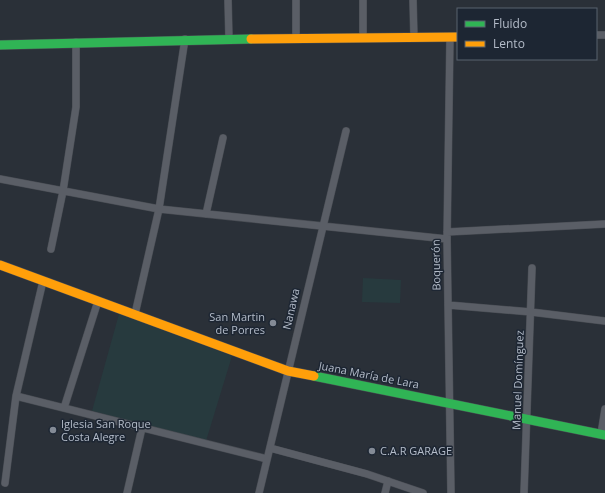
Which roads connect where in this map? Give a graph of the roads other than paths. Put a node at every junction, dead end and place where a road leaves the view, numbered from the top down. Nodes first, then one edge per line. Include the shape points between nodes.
1 (228, 0) edge
2 (296, 0) edge
3 (362, 0) edge
4 (413, 0) edge
5 (454, 37) edge
6 (296, 38) junction
7 (363, 38) junction
8 (414, 38) junction
9 (185, 39) junction
10 (229, 39) junction
11 (76, 42) junction
12 (0, 45) edge
13 (346, 131) dead end
14 (222, 138) dead end
15 (0, 179) edge
16 (62, 191) junction
17 (159, 209) junction
18 (206, 214) junction
19 (605, 224) edge
20 (322, 227) junction
21 (447, 236) junction
22 (51, 249) dead end
23 (0, 265) edge
24 (532, 268) dead end
25 (43, 281) junction
26 (98, 300) junction
27 (448, 305) junction
28 (531, 312) junction
29 (135, 314) junction
30 (605, 321) edge
31 (288, 371) junction
32 (16, 396) junction
33 (450, 404) junction
34 (64, 408) junction
35 (605, 409) edge
36 (528, 419) junction
37 (142, 428) junction
38 (603, 434) edge
39 (270, 448) junction
40 (267, 459) junction
41 (388, 481) junction
42 (5, 483) dead end
43 (127, 493) edge
44 (259, 493) edge
45 (385, 493) edge
46 (424, 493) edge
47 (451, 493) edge
48 (524, 493) edge

1 - 10 street
2 - 6 street
3 - 7 street
4 - 8 street
5 - 8 street
5 - 21 street, Boquerón
6 - 7 street
6 - 10 street
7 - 8 street
9 - 10 street
9 - 11 street
9 - 17 street
11 - 12 street
11 - 16 street via 76,107
13 - 20 street, Nanawa
14 - 18 street
15 - 16 street
16 - 17 street
16 - 22 street
17 - 18 street
17 - 29 street
18 - 20 street
19 - 21 street
20 - 21 street
20 - 31 street, Nanawa
21 - 27 street, Boquerón
23 - 25 street, Juana María de Lara
24 - 28 street, Manuel Domínguez
25 - 26 street, Juana María de Lara
25 - 32 street
26 - 29 street, Juana María de Lara
26 - 34 street
27 - 28 street
27 - 33 street, Boquerón
28 - 30 street
28 - 36 street, Manuel Domínguez
29 - 31 street, Juana María de Lara
31 - 33 street, Juana María de Lara
31 - 39 street, Nanawa
32 - 34 street
32 - 42 street
33 - 36 street, Juana María de Lara
33 - 47 street, Boquerón
34 - 37 street
35 - 38 street
36 - 38 street, Juana María de Lara
36 - 48 street, Manuel Domínguez
37 - 40 street
37 - 43 street
39 - 40 street, Nanawa
39 - 41 street
40 - 44 street, Nanawa
41 - 45 street
41 - 46 street

